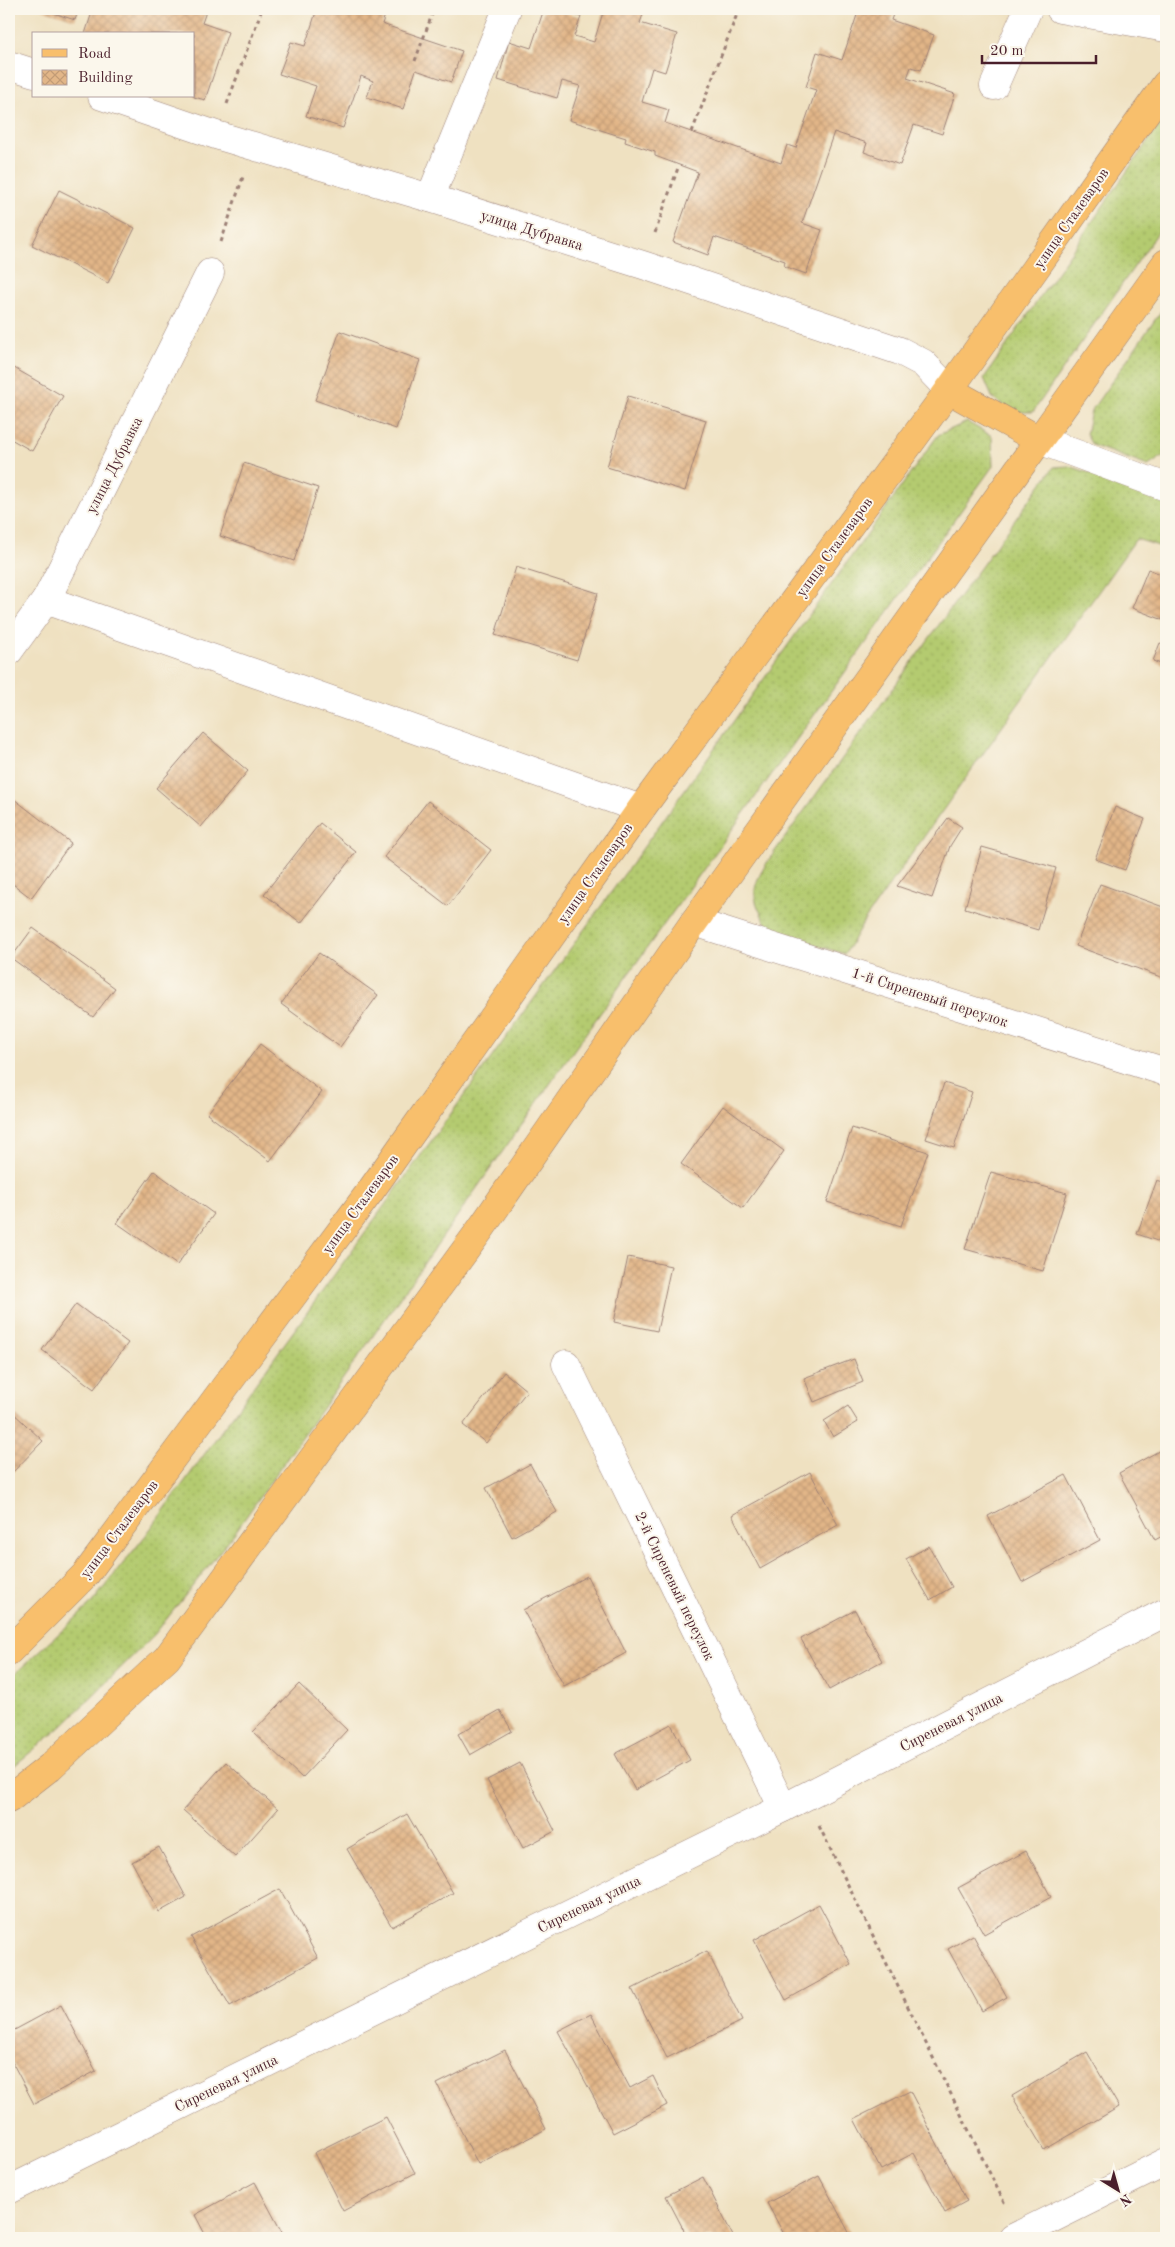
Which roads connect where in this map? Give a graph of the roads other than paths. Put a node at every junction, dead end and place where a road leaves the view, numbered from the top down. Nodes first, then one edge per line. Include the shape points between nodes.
1 (507, 9) edge
2 (1028, 9) edge
3 (1060, 9) edge
4 (1166, 28) edge
5 (9, 65) edge
6 (32, 72) edge
7 (1166, 84) edge
8 (994, 86) dead end
9 (108, 98) edge
10 (430, 198) junction
11 (1166, 263) edge
12 (210, 273) road end
13 (949, 390) junction
14 (1039, 440) junction
15 (1166, 487) edge
16 (46, 600) junction
17 (9, 652) edge
18 (641, 808) junction
19 (694, 922) junction
20 (1166, 1072) edge
21 (566, 1364) dead end
22 (1166, 1612) edge
23 (9, 1650) edge
24 (9, 1799) edge
25 (793, 1802) junction
26 (1166, 2162) edge
27 (9, 2190) edge
28 (1016, 2236) edge

1 - 10 street
2 - 8 street
3 - 4 street
5 - 6 street
7 - 13 main road, улица Сталеваров
9 - 10 street, улица Дубравка via 216,135
10 - 13 street, улица Дубравка via 643,265 900,352 923,363
11 - 14 main road
12 - 16 street, улица Дубравка
13 - 14 main road
13 - 18 main road, улица Сталеваров
14 - 15 street
14 - 19 main road
16 - 17 street, улица Дубравка
16 - 18 street
18 - 23 main road, улица Сталеваров via 369,1193 86,1574
19 - 20 street, 1-й Сиреневый переулок
19 - 24 main road via 480,1230 167,1658 50,1767
21 - 25 street, 2-й Сиреневый переулок
22 - 25 street, Сиреневая улица
25 - 27 street, Сиреневая улица
26 - 28 street

